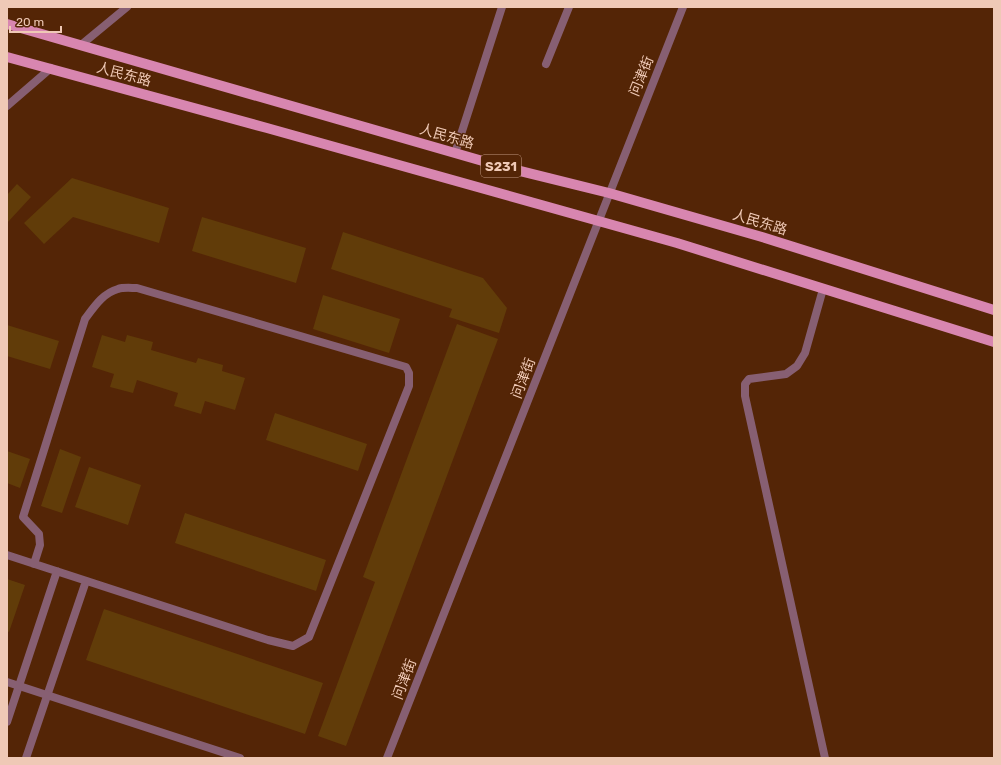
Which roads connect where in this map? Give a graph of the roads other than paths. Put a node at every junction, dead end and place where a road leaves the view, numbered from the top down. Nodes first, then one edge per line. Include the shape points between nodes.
1 (128, 7) edge
2 (502, 7) edge
3 (569, 7) edge
4 (683, 7) edge
5 (7, 24) edge
6 (81, 45) junction
7 (7, 56) edge
8 (546, 64) dead end
9 (51, 68) junction
10 (7, 106) edge
11 (455, 153) junction
12 (609, 193) junction
13 (598, 221) junction
14 (823, 289) junction
15 (994, 310) edge
16 (994, 342) edge
17 (7, 555) edge
18 (34, 564) junction
19 (56, 572) junction
20 (86, 581) junction
21 (7, 682) edge
22 (19, 686) junction
23 (47, 695) junction
24 (7, 722) edge
25 (26, 758) edge
26 (240, 758) edge
27 (387, 758) edge
28 (825, 758) edge

1 - 6 street
2 - 11 street
3 - 8 street
4 - 12 street, 问津街
5 - 6 main road, 人民东路 / S231
6 - 11 main road, 人民东路 / S231
7 - 9 main road, 人民东路 / S231
9 - 10 street
9 - 13 main road, 人民东路 / S231
11 - 12 main road, 人民东路 / S231
12 - 13 street, 问津街
12 - 15 main road, 人民东路 / S231 via 762,237
13 - 14 main road, 人民东路 / S231
13 - 27 street, 问津街
14 - 16 main road, 人民东路 / S231
14 - 28 street via 804,353 797,366 786,374 748,379 744,384
17 - 18 street
18 - 19 street
18 - 20 street via 40,545 39,534 23,517 85,318 108,292 119,288 137,288 406,366 409,386 309,637 293,646 268,640
19 - 20 street
19 - 22 street
20 - 23 street
21 - 22 street
22 - 23 street
22 - 24 street
23 - 25 street
23 - 26 street

